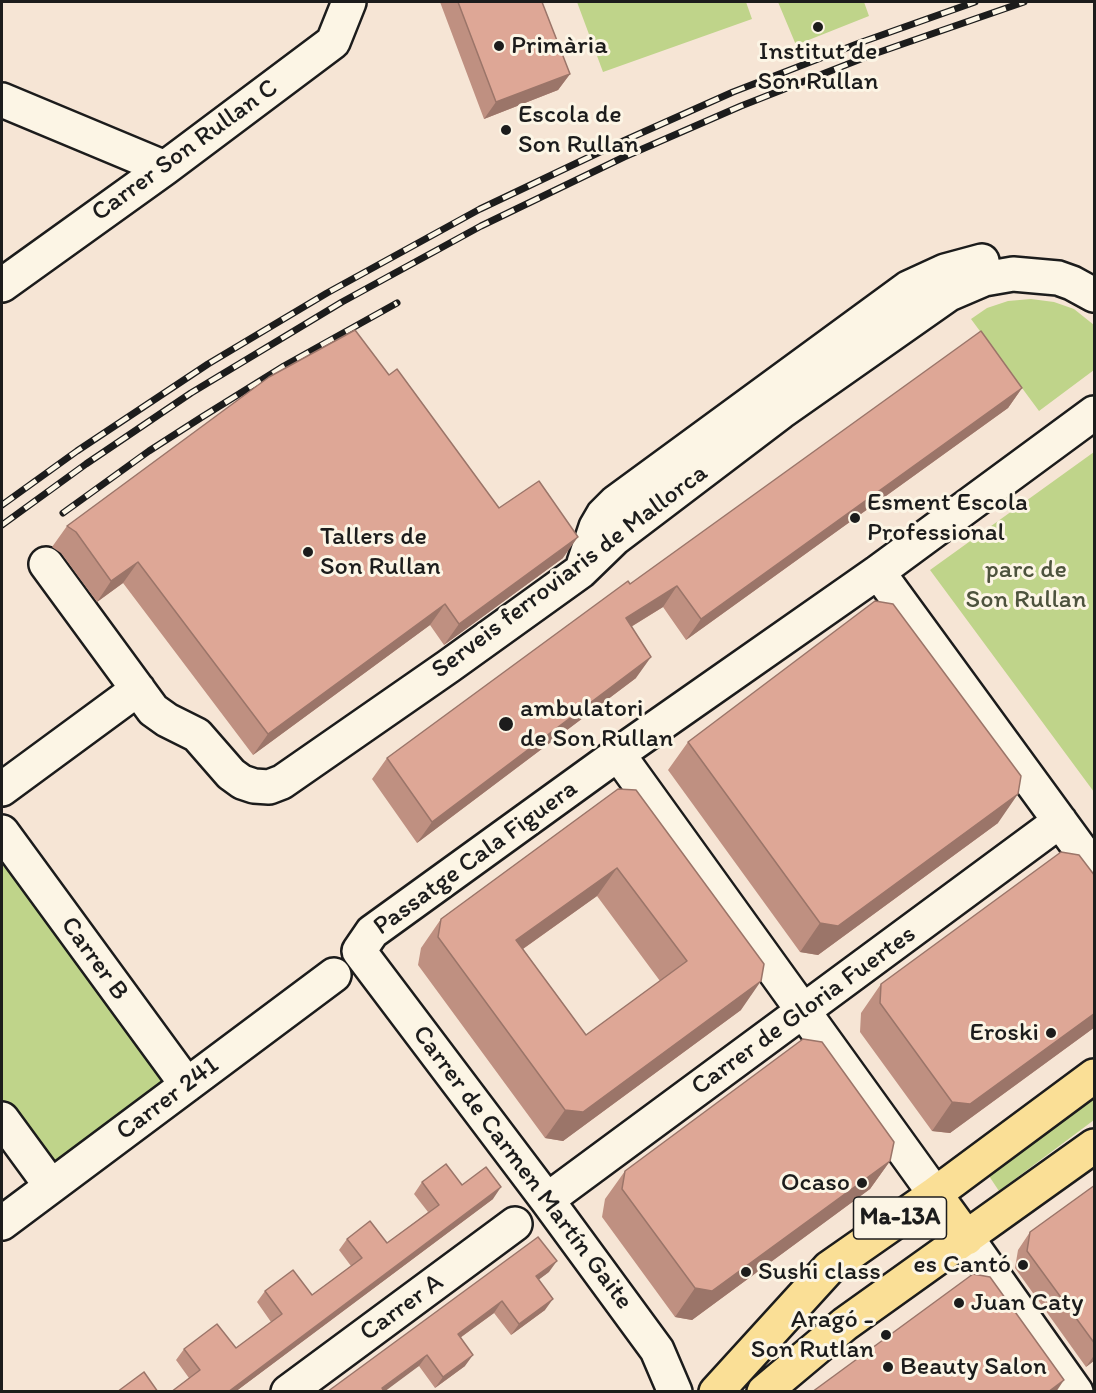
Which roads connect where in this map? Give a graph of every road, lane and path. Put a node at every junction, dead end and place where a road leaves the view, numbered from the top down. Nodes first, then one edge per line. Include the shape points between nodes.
1 (349, 2) edge
2 (2, 100) edge
3 (165, 168) junction
4 (1095, 271) edge
5 (2, 285) edge
6 (1095, 296) edge
7 (1095, 413) edge
8 (46, 564) dead end
9 (581, 571) junction
10 (878, 572) junction
11 (138, 689) junction
12 (618, 754) junction
13 (2, 789) edge
14 (1060, 821) junction
15 (2, 832) edge
16 (1095, 868) edge
17 (359, 951) joint
18 (334, 975) dead end
19 (803, 1011) junction
20 (1095, 1076) edge
21 (187, 1085) junction
22 (2, 1119) edge
23 (1095, 1146) edge
24 (51, 1186) junction
25 (935, 1194) junction
26 (547, 1200) junction
27 (2, 1223) edge
28 (515, 1224) dead end
29 (967, 1238) junction
30 (721, 1388) edge
31 (288, 1392) edge
32 (675, 1392) edge
33 (764, 1392) edge
34 (1076, 1392) edge

1 - 3 street, Carrer Son Rullan C via 333,42
2 - 3 street
3 - 5 street, Carrer Son Rullan C
4 - 9 street via 1056,260 1011,257 945,271 908,288 616,502 596,527
6 - 9 street, Serveis ferroviaris de Mallorca via 1058,278 1029,274 998,275 959,288 781,412 615,538
7 - 10 street, Passatge Cala Figuera
8 - 11 street, Serveis ferroviaris de Mallorca
9 - 11 street, Serveis ferroviaris de Mallorca via 282,782 269,787 242,782 231,774 197,735 159,716
10 - 12 street, Passatge Cala Figuera
10 - 14 street
11 - 13 street
12 - 17 street, Passatge Cala Figuera via 372,932
12 - 19 street
14 - 16 street
14 - 19 street, Carrer de Gloria Fuertes
15 - 21 street, Carrer B
17 - 26 street, Carrer de Carmen Martín Gaite
18 - 21 street, Carrer 241
19 - 25 street
19 - 26 street, Carrer de Gloria Fuertes
20 - 25 main road, Ma-13A
21 - 24 street, Carrer 241
22 - 24 street
23 - 29 main road, Ma-13A
24 - 27 street, Carrer 241
25 - 29 main road
25 - 30 main road, Ma-13A via 829,1268
26 - 32 street, Carrer de Carmen Martín Gaite via 657,1350
28 - 31 street, Carrer A
29 - 33 main road, Ma-13A via 844,1324
29 - 34 street

